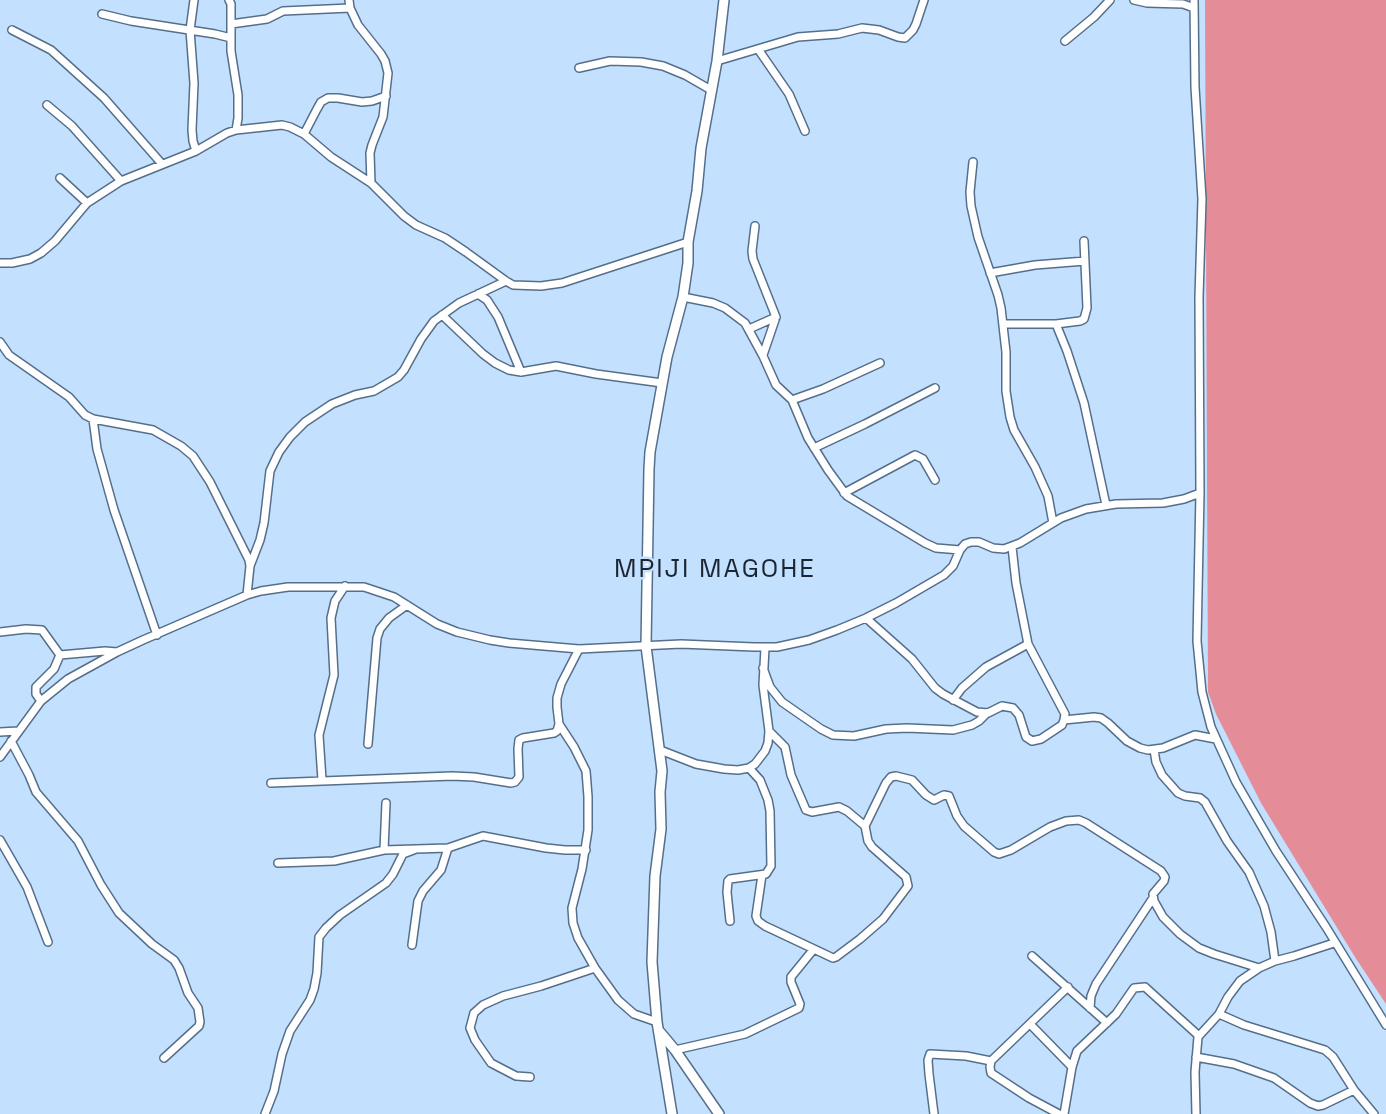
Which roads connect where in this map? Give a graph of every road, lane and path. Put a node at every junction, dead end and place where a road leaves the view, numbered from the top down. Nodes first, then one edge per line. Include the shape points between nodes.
1 (194, 0) edge
2 (229, 0) edge
3 (724, 0) edge
4 (924, 0) edge
5 (1110, 0) edge
6 (1134, 0) edge
7 (350, 4) edge
8 (1194, 4) edge
9 (102, 14) dead end
10 (231, 24) junction
11 (12, 30) dead end
12 (190, 30) junction
13 (231, 38) junction
14 (1065, 41) dead end
15 (758, 49) junction
16 (717, 61) junction
17 (579, 68) dead end
18 (711, 90) junction
19 (386, 96) junction
20 (47, 106) dead end
21 (236, 130) junction
22 (805, 131) dead end
23 (304, 134) junction
24 (196, 151) junction
25 (973, 162) dead end
26 (162, 164) junction
27 (60, 178) dead end
28 (121, 181) junction
29 (371, 183) junction
30 (87, 203) junction
31 (755, 226) dead end
32 (1084, 241) dead end
33 (688, 242) junction
34 (1085, 261) junction
35 (0, 263) edge
36 (990, 274) junction
37 (506, 282) junction
38 (478, 294) junction
39 (683, 297) junction
40 (442, 315) junction
41 (776, 317) junction
42 (1003, 324) junction
43 (1056, 324) junction
44 (749, 329) junction
45 (0, 342) edge
46 (763, 356) junction
47 (880, 363) dead end
48 (521, 372) junction
49 (662, 383) junction
50 (935, 388) dead end
51 (792, 400) junction
52 (93, 419) junction
53 (814, 448) junction
54 (935, 480) dead end
55 (844, 493) junction
56 (1200, 493) junction
57 (1106, 505) junction
58 (1053, 523) junction
59 (1012, 547) junction
60 (960, 550) junction
61 (250, 566) junction
62 (345, 586) junction
63 (247, 595) junction
64 (407, 606) junction
65 (866, 618) junction
66 (0, 632) edge
67 (157, 635) junction
68 (1028, 644) junction
69 (646, 646) junction
70 (765, 648) junction
71 (579, 649) junction
72 (117, 652) junction
73 (60, 655) junction
74 (763, 668) junction
75 (953, 700) junction
76 (41, 701) junction
77 (988, 713) junction
78 (1064, 720) junction
79 (559, 723) junction
80 (18, 731) junction
81 (769, 731) junction
82 (0, 732) edge
83 (1216, 739) junction
84 (11, 741) junction
85 (368, 744) dead end
86 (660, 750) junction
87 (1154, 750) junction
88 (0, 757) edge
89 (749, 768) junction
90 (322, 780) junction
91 (271, 783) dead end
92 (386, 803) dead end
93 (864, 826) junction
94 (0, 840) edge
95 (448, 848) junction
96 (416, 849) junction
97 (384, 850) junction
98 (586, 850) junction
99 (278, 863) dead end
100 (762, 875) junction
101 (1153, 898) junction
102 (730, 921) dead end
103 (48, 942) dead end
104 (1334, 943) junction
105 (412, 945) dead end
106 (813, 950) junction
107 (1032, 956) dead end
108 (1275, 961) junction
109 (595, 968) junction
110 (1259, 968) junction
111 (1068, 987) junction
112 (505, 988) dead end
113 (503, 996) junction
114 (1090, 1008) junction
115 (1219, 1014) junction
116 (1107, 1023) junction
117 (1030, 1024) junction
118 (1386, 1025) edge
119 (658, 1026) junction
120 (1199, 1036) junction
121 (676, 1050) junction
122 (1196, 1056) junction
123 (164, 1058) dead end
124 (991, 1061) junction
125 (1072, 1067) junction
126 (530, 1077) dead end
127 (1354, 1090) junction
128 (265, 1114) edge
129 (672, 1114) edge
130 (719, 1114) edge
131 (934, 1114) edge
132 (1059, 1114) edge
133 (1064, 1114) edge
134 (1196, 1114) edge
135 (1374, 1114) edge

1 - 12 street
2 - 10 street
3 - 16 street
4 - 15 street via 913,30 905,38 862,27
5 - 14 street
6 - 8 street
7 - 10 street via 283,11 263,20
7 - 19 street via 358,25 385,61
8 - 56 street via 1202,199
9 - 12 street
10 - 13 street
11 - 26 street via 51,50 104,98
12 - 13 street
12 - 24 street
13 - 21 street via 239,108
15 - 16 street
15 - 22 street via 789,94
16 - 18 street
17 - 18 street via 610,61 641,62 663,66
18 - 33 street
19 - 23 street via 362,102 328,98 321,102
19 - 29 street via 370,153
20 - 28 street via 78,132
21 - 23 street via 282,125
21 - 24 street
23 - 29 street
24 - 26 street
25 - 36 street via 971,206
26 - 28 street
27 - 30 street
28 - 30 street
29 - 37 street via 416,225 445,238
30 - 35 street via 41,253
31 - 41 street via 753,259
32 - 34 street
33 - 37 street via 562,283 524,286
33 - 39 street
34 - 36 street
34 - 43 street via 1086,316
36 - 42 street
37 - 38 street
38 - 40 street
38 - 48 street via 498,317
39 - 44 street via 725,308
39 - 49 street
40 - 48 street via 495,363
40 - 61 street via 429,326 398,377 374,391 325,408 290,437 268,479 264,523
41 - 44 street
41 - 46 street
42 - 43 street
42 - 58 street via 1010,416 1048,496
43 - 57 street via 1084,403
44 - 46 street
45 - 52 street via 9,355
46 - 51 street via 776,385
47 - 51 street
48 - 49 street via 556,366
49 - 69 street via 650,461
50 - 53 street
51 - 53 street
52 - 61 street via 153,430 193,456
52 - 67 street via 114,510
53 - 55 street
54 - 55 street via 923,459 915,455
55 - 60 street via 925,543
56 - 57 street via 1163,503
56 - 83 street via 1198,657
57 - 58 street
58 - 59 street
59 - 60 street via 997,549 975,541
59 - 68 street
60 - 65 street via 944,575
61 - 63 street
62 - 63 street via 274,588
62 - 64 street via 378,590
62 - 90 street via 331,618 334,675 319,735
63 - 67 street
64 - 71 street via 437,624 473,637
64 - 85 street via 389,618 377,638
65 - 70 street via 809,640
65 - 75 street via 912,659 935,688
66 - 73 street via 42,630
67 - 72 street
68 - 75 street via 986,667
68 - 78 street via 1063,708
69 - 70 street
69 - 71 street
69 - 86 street
70 - 74 street
71 - 79 street via 559,691
72 - 73 street
72 - 76 street via 68,679
73 - 76 street via 54,669 36,687
74 - 77 street via 782,702 834,734 854,736 907,728 953,730 972,725
74 - 81 street
75 - 77 street
76 - 80 street
77 - 78 street via 1002,706 1013,708 1032,741
78 - 87 street via 1101,718 1126,741
79 - 90 street via 554,733 519,740 519,777 511,783 452,776
79 - 98 street via 586,771
80 - 82 street
80 - 84 street
81 - 89 street via 765,751
81 - 93 street via 785,747 806,810 839,807
83 - 87 street via 1195,735
83 - 104 street via 1259,823
84 - 88 street
84 - 123 street via 36,792 78,841 118,913 179,968 200,1022
86 - 89 street via 696,764
86 - 119 street via 661,830 652,962
87 - 108 street via 1162,775 1178,793 1205,802 1249,872 1264,906
89 - 100 street via 763,785 770,811 771,866
90 - 91 street
92 - 97 street
93 - 101 street via 886,783 896,776 912,780 934,800 949,796 964,826 999,854 1050,827 1079,820 1161,870 1164,881
93 - 106 street via 872,847 906,877 908,886 883,919 836,957
94 - 103 street via 27,887
95 - 96 street
95 - 98 street via 482,836
95 - 105 street via 441,870 418,901
96 - 97 street
96 - 128 street via 403,854 386,883 319,937 314,989 290,1031
97 - 99 street via 334,861
98 - 109 street via 572,908 573,923
100 - 102 street via 730,878
100 - 106 street via 758,921
101 - 110 street via 1163,917 1189,941
101 - 114 street via 1096,984
104 - 108 street
104 - 118 street
106 - 121 street via 792,977 799,1008 745,1034
107 - 111 street
108 - 110 street
109 - 113 street
109 - 119 street via 618,1000
110 - 115 street via 1240,981
111 - 114 street
111 - 117 street
112 - 113 street
113 - 126 street via 478,1009 470,1028 491,1063 516,1076
114 - 116 street
115 - 120 street
115 - 127 street via 1325,1050
116 - 120 street via 1133,989 1143,987
116 - 125 street via 1079,1048
117 - 124 street
117 - 125 street
119 - 121 street
119 - 129 street
120 - 122 street
121 - 130 street
122 - 127 street via 1274,1079 1318,1105
122 - 134 street
124 - 131 street via 930,1054
124 - 132 street via 991,1073
125 - 133 street
127 - 135 street

